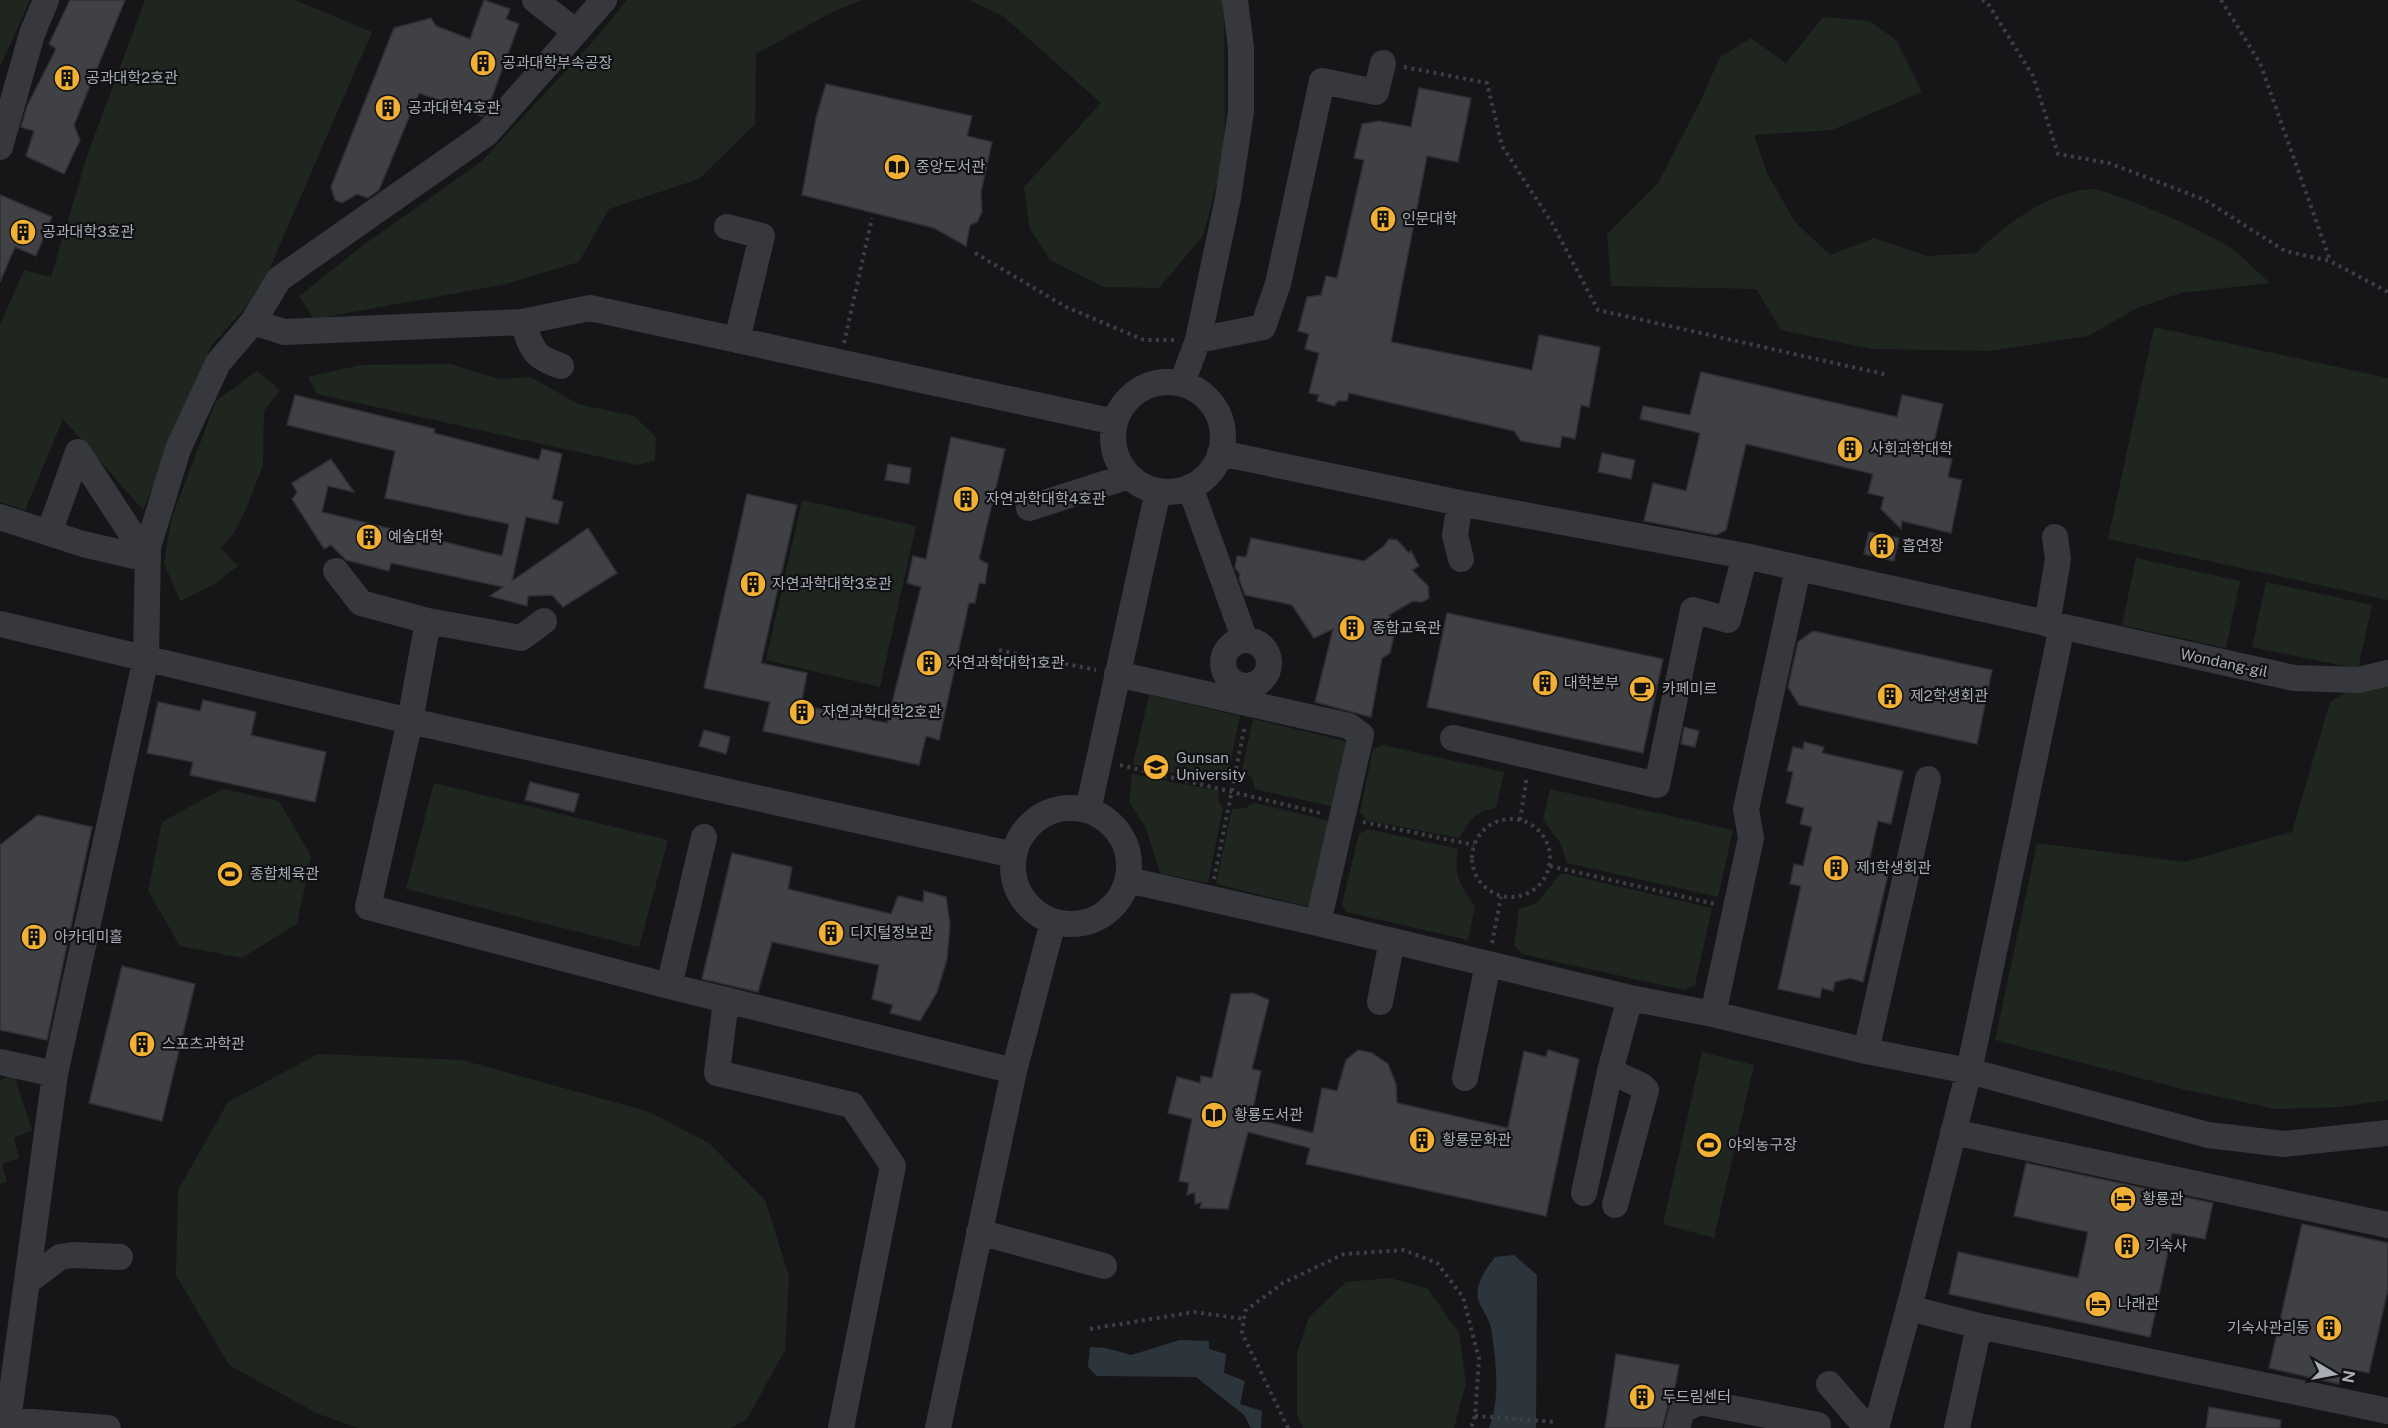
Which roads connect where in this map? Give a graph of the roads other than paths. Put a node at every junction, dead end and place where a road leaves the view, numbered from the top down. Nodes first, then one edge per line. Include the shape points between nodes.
1 (45, 0) edge
2 (535, 0) edge
3 (604, 0) edge
4 (1235, 0) edge
5 (576, 32) junction
6 (1383, 63) road end
7 (0, 147) edge
8 (727, 227) dead end
9 (253, 322) junction
10 (522, 322) junction
11 (737, 339) junction
12 (1198, 339) junction
13 (561, 366) dead end
14 (1182, 383) junction
15 (1114, 422) junction
16 (1220, 453) junction
17 (1129, 476) junction
18 (1190, 487) junction
19 (1158, 491) junction
20 (1461, 503) junction
21 (1029, 508) dead end
22 (0, 517) edge
23 (49, 533) junction
24 (2055, 537) dead end
25 (1744, 556) junction
26 (148, 559) junction
27 (1461, 559) dead end
28 (1798, 568) junction
29 (336, 571) dead end
30 (428, 621) junction
31 (544, 621) dead end
32 (0, 624) edge
33 (2055, 626) junction
34 (1245, 640) dead end
35 (146, 658) junction
36 (2388, 673) edge
37 (1118, 674) junction
38 (410, 722) junction
39 (1453, 738) dead end
40 (1928, 779) dead end
41 (1088, 810) junction
42 (704, 837) dead end
43 (1014, 855) junction
44 (1128, 880) junction
45 (1053, 922) junction
46 (1318, 922) junction
47 (1392, 940) junction
48 (1488, 964) junction
49 (669, 986) junction
50 (1630, 998) junction
51 (726, 1000) junction
52 (1380, 1002) dead end
53 (1713, 1014) junction
54 (1866, 1051) junction
55 (0, 1062) edge
56 (1014, 1071) junction
57 (1610, 1071) junction
58 (1969, 1071) junction
59 (55, 1074) junction
60 (1465, 1078) dead end
61 (1953, 1132) junction
62 (2388, 1133) edge
63 (1584, 1193) dead end
64 (1615, 1205) dead end
65 (2388, 1226) edge
66 (979, 1232) junction
67 (120, 1257) dead end
68 (1104, 1266) dead end
69 (27, 1282) junction
70 (1909, 1308) junction
71 (1979, 1326) junction
72 (2388, 1411) edge
73 (7, 1424) edge
74 (1817, 1426) edge
75 (108, 1428) edge
76 (841, 1428) edge
77 (938, 1428) edge
78 (1677, 1428) edge
79 (1867, 1428) edge
80 (1876, 1428) edge
81 (1957, 1428) edge

1 - 7 lane
2 - 5 lane
3 - 5 lane
4 - 12 lane via 1241,48 1241,112
5 - 9 lane via 487,133 279,279
6 - 12 lane via 1376,92 1322,81 1278,284 1263,327
8 - 11 lane via 762,236
9 - 10 lane via 284,332
9 - 26 lane via 218,363 183,438 148,548
10 - 11 lane via 590,308
10 - 13 lane via 533,349 542,359
11 - 15 lane
12 - 14 lane
14 - 15 lane via 1164,381 1146,386 1131,396
14 - 16 lane via 1211,402 1220,418
15 - 17 lane via 1114,446
16 - 18 lane via 1214,467
16 - 20 lane, Wondang-gil
17 - 19 lane
17 - 21 lane
18 - 19 lane
18 - 34 lane
19 - 37 lane
20 - 25 lane, Wondang-gil
20 - 27 lane via 1455,535
22 - 23 lane
23 - 26 lane
23 - 26 lane via 78,452
24 - 33 lane
25 - 28 lane, Wondang-gil
25 - 39 lane via 1728,620 1693,610 1657,785
26 - 35 lane
28 - 33 lane, Wondang-gil
28 - 53 lane via 1746,809 1751,838
29 - 30 lane via 361,603
30 - 31 lane via 521,638
30 - 38 lane
32 - 35 lane
33 - 36 lane, Wondang-gil via 2294,678 2359,680
33 - 58 lane
35 - 38 lane
35 - 59 lane
37 - 41 lane
37 - 46 lane via 1349,726 1361,735
38 - 43 lane
38 - 49 lane via 368,907
40 - 54 lane
41 - 43 lane via 1068,807 1049,812 1020,837
41 - 44 lane via 1117,829 1130,862
42 - 49 lane
43 - 45 lane via 1013,872 1025,903
44 - 45 lane via 1121,898 1091,922 1072,926
44 - 46 lane
45 - 56 lane
46 - 47 lane
47 - 48 lane
47 - 52 lane
48 - 50 lane
48 - 60 lane
49 - 51 lane
50 - 53 lane
50 - 57 lane
51 - 56 lane
51 - 76 lane via 717,1073 852,1105 893,1166
53 - 54 lane
54 - 58 lane
55 - 59 lane
56 - 66 lane
57 - 63 lane
57 - 64 lane via 1646,1090
58 - 61 lane
58 - 62 lane via 2208,1135 2284,1144
59 - 69 lane
61 - 65 lane
61 - 70 lane
66 - 68 lane
66 - 77 lane
67 - 69 lane via 60,1257
69 - 73 lane
70 - 71 lane
70 - 80 lane
71 - 72 lane
71 - 81 lane
73 - 75 lane
74 - 78 lane via 1700,1402 1682,1410
74 - 79 lane via 1829,1384

